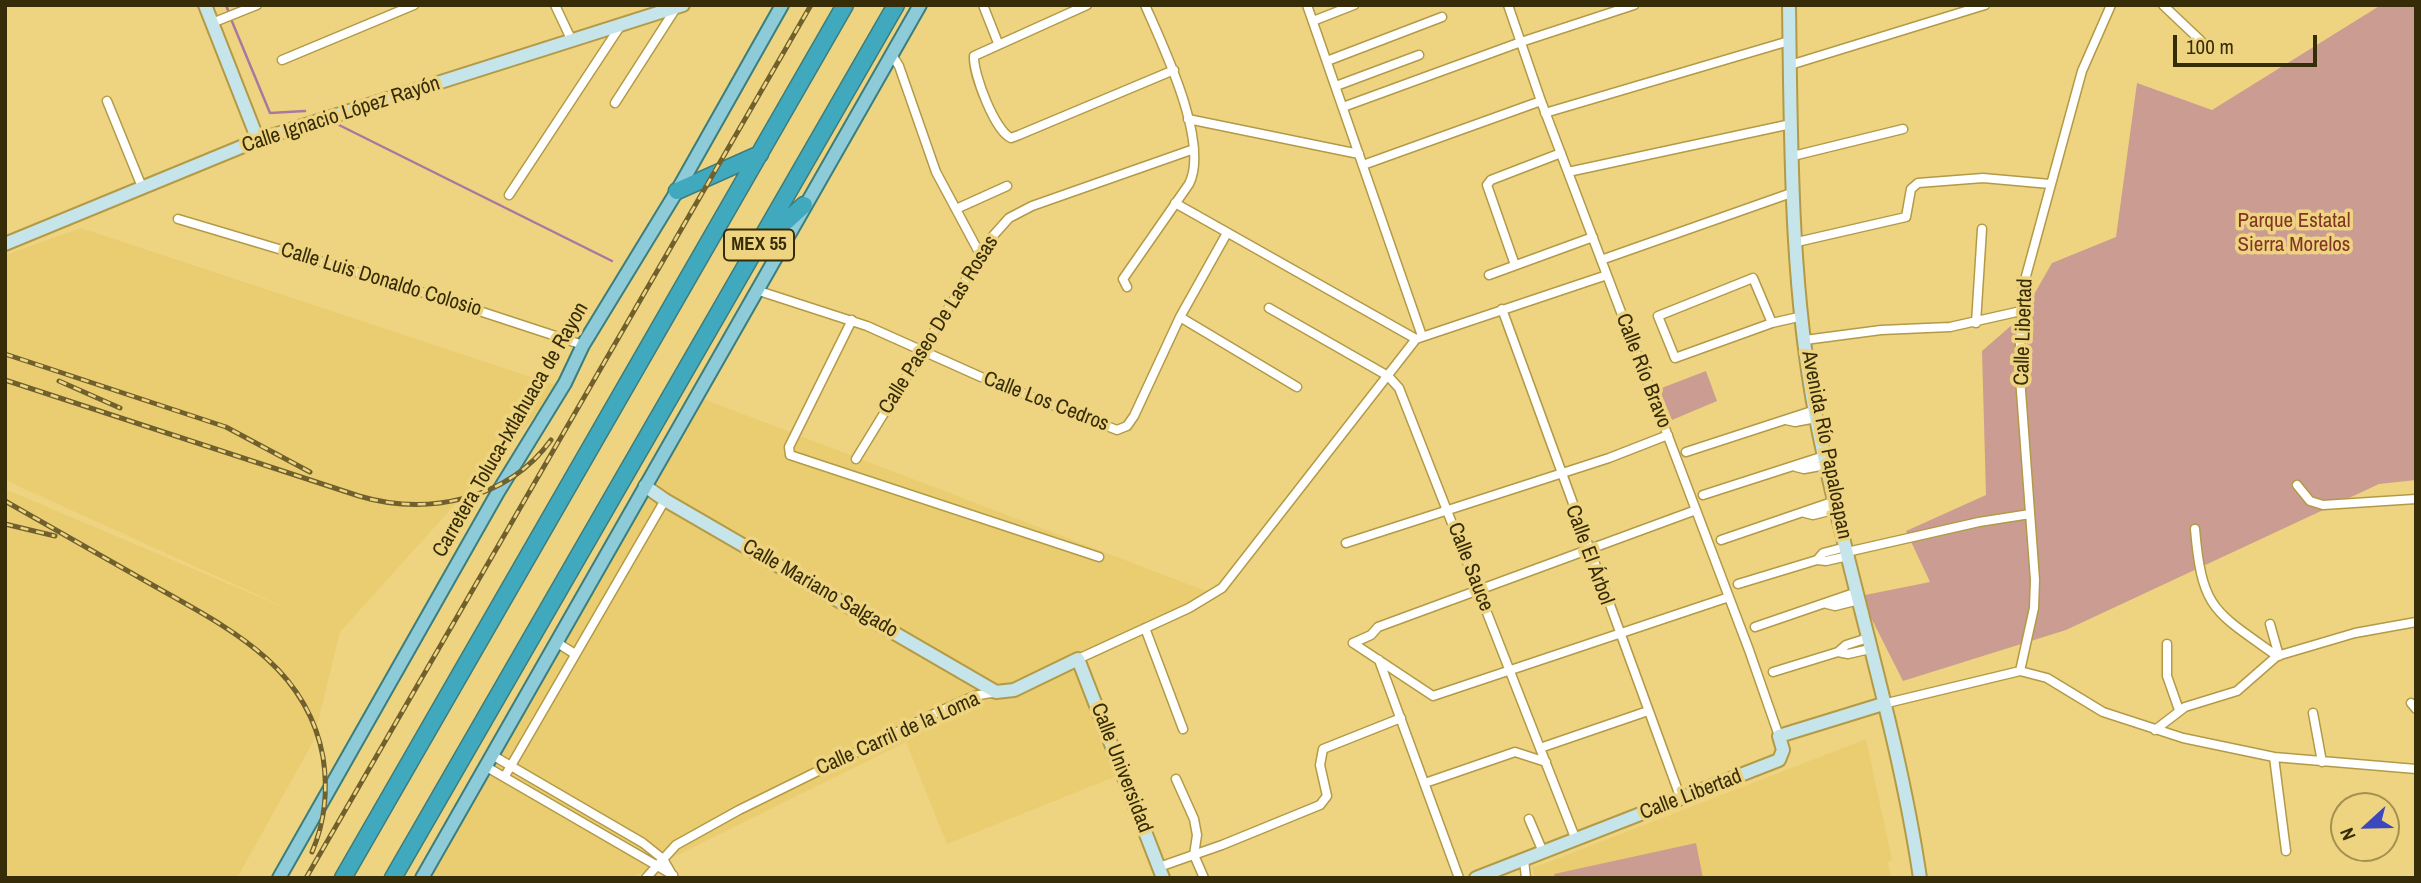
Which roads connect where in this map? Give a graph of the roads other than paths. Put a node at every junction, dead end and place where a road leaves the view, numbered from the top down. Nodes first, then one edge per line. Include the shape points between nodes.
1 (205, 5) edge
2 (257, 5) edge
3 (414, 5) edge
4 (555, 5) edge
5 (782, 5) edge
6 (845, 5) edge
7 (896, 5) edge
8 (920, 5) edge
9 (983, 5) edge
10 (1087, 5) edge
11 (1145, 5) edge
12 (1307, 5) edge
13 (1354, 5) edge
14 (1508, 5) edge
15 (1634, 5) edge
16 (1789, 5) edge
17 (1985, 5) edge
18 (2111, 5) edge
19 (2162, 5) edge
20 (680, 6) edge
21 (1442, 17) dead end
22 (217, 21) junction
23 (1313, 21) junction
24 (622, 24) junction
25 (571, 39) junction
26 (1789, 41) junction
27 (2202, 41) dead end
28 (1521, 42) junction
29 (999, 43) junction
30 (892, 55) junction
31 (1419, 55) dead end
32 (282, 60) dead end
33 (1327, 61) junction
34 (1790, 65) junction
35 (1174, 70) junction
36 (1336, 86) junction
37 (107, 101) dead end
38 (1541, 101) junction
39 (615, 103) dead end
40 (1343, 107) junction
41 (1545, 113) junction
42 (1188, 119) junction
43 (1791, 124) junction
44 (1903, 129) dead end
45 (258, 140) junction
46 (1194, 149) junction
47 (1359, 153) junction
48 (1561, 153) junction
49 (760, 154) junction
50 (1793, 156) junction
51 (1363, 165) junction
52 (1568, 172) junction
53 (2050, 184) junction
54 (1007, 186) dead end
55 (142, 187) junction
56 (677, 191) junction
57 (1794, 192) junction
58 (509, 195) dead end
59 (1175, 203) junction
60 (804, 205) junction
61 (956, 209) junction
62 (178, 219) dead end
63 (1982, 229) dead end
64 (1227, 233) junction
65 (1592, 237) junction
66 (1797, 242) junction
67 (5, 244) edge
68 (757, 247) junction
69 (981, 256) junction
70 (1601, 260) junction
71 (1515, 265) junction
72 (1489, 275) dead end
73 (1607, 275) junction
74 (1127, 287) dead end
75 (756, 290) junction
76 (1269, 308) dead end
77 (1502, 309) junction
78 (2021, 311) junction
79 (1803, 316) junction
80 (1180, 317) junction
81 (852, 320) junction
82 (1772, 323) junction
83 (1976, 323) junction
84 (1419, 338) junction
85 (1805, 340) junction
86 (583, 345) junction
87 (921, 351) junction
88 (1388, 376) junction
89 (1297, 387) dead end
90 (1816, 414) junction
91 (1668, 435) junction
92 (1686, 452) dead end
93 (856, 459) dead end
94 (1825, 460) junction
95 (1559, 472) junction
96 (2297, 485) dead end
97 (645, 486) junction
98 (1703, 495) dead end
99 (2416, 499) edge
100 (665, 500) junction
101 (1836, 505) junction
102 (1448, 509) junction
103 (1696, 510) junction
104 (2030, 514) junction
105 (2195, 529) dead end
106 (1721, 540) dead end
107 (1346, 543) dead end
108 (1587, 550) junction
109 (1847, 552) junction
110 (1099, 557) dead end
111 (1738, 584) dead end
112 (1479, 590) junction
113 (1858, 596) junction
114 (1729, 597) junction
115 (2416, 622) edge
116 (2270, 624) dead end
117 (1755, 627) dead end
118 (1145, 628) junction
119 (1618, 633) junction
120 (556, 642) junction
121 (1869, 643) junction
122 (2167, 644) dead end
123 (575, 654) junction
124 (2278, 656) junction
125 (1078, 659) junction
126 (1379, 660) junction
127 (1508, 670) junction
128 (2020, 671) junction
129 (1773, 672) dead end
130 (996, 692) junction
131 (1884, 704) junction
132 (1648, 710) junction
133 (2179, 710) junction
134 (2313, 713) dead end
135 (1401, 718) junction
136 (1183, 729) dead end
137 (2155, 730) junction
138 (1779, 736) junction
139 (1540, 748) junction
140 (2274, 757) junction
141 (489, 761) junction
142 (1546, 762) junction
143 (2322, 762) junction
144 (510, 766) junction
145 (2416, 769) edge
146 (505, 776) junction
147 (1176, 779) dead end
148 (1425, 783) junction
149 (1681, 799) junction
150 (1530, 820) dead end
151 (1576, 840) junction
152 (2286, 850) dead end
153 (1543, 852) junction
154 (1194, 855) junction
155 (1524, 860) junction
156 (661, 862) junction
157 (1161, 872) edge
158 (674, 877) edge
159 (279, 878) edge
160 (343, 878) edge
161 (393, 878) edge
162 (422, 878) edge
163 (646, 878) edge
164 (1204, 878) edge
165 (1459, 878) edge
166 (1476, 878) edge
167 (1525, 878) edge
168 (1920, 878) edge

1 - 22 main road
2 - 22 street
3 - 32 street
4 - 25 street
5 - 56 main road, Carretera Toluca-Ixtlahuaca de Rayon
6 - 49 highway, MEX 55
7 - 68 highway, MEX 55
8 - 30 main road
9 - 29 street
10 - 29 street
11 - 35 street
12 - 23 street
13 - 23 street
14 - 28 street, Calle Río Bravo
15 - 28 street
16 - 26 main road, Avenida Río Papaloapan
17 - 34 street
18 - 53 street, Calle Libertad via 2082,71
19 - 27 street
20 - 24 main road, Calle Ignacio López Rayón
20 - 39 street
21 - 33 street
22 - 45 main road
23 - 33 street
24 - 25 main road, Calle Ignacio López Rayón
24 - 58 street
25 - 45 main road, Calle Ignacio López Rayón
26 - 34 main road, Avenida Río Papaloapan
26 - 41 street
28 - 38 street, Calle Río Bravo
28 - 40 street
29 - 35 street via 974,56 974,65 998,128 1007,136
30 - 60 main road
30 - 61 street via 931,159
31 - 36 street
33 - 36 street
34 - 43 main road, Avenida Río Papaloapan
35 - 42 street
36 - 40 street
37 - 55 street
38 - 41 street, Calle Río Bravo
38 - 51 street
40 - 47 street
41 - 48 street, Calle Río Bravo
42 - 46 street
42 - 47 street
43 - 50 main road, Avenida Río Papaloapan
43 - 52 street
44 - 50 street
45 - 55 main road, Calle Ignacio López Rayón
46 - 59 street via 1194,172
46 - 69 street, Calle Paseo De Las Rosas via 1017,213 1001,226
47 - 51 street
48 - 52 street, Calle Río Bravo
48 - 71 street via 1488,182
49 - 56 highway
49 - 160 highway, MEX 55
50 - 57 main road, Avenida Río Papaloapan
51 - 84 street
52 - 65 street, Calle Río Bravo
53 - 66 street via 1983,178 1918,183 1911,189 1906,217
53 - 78 street, Calle Libertad via 2026,269
54 - 61 street
55 - 67 main road, Calle Ignacio López Rayón
56 - 86 main road, Carretera Toluca-Ixtlahuaca de Rayon
57 - 66 main road, Avenida Río Papaloapan
57 - 70 street
59 - 64 street
59 - 74 street via 1123,279
60 - 68 highway
60 - 75 main road
61 - 69 street
62 - 86 street, Calle Luis Donaldo Colosio
63 - 83 street
64 - 80 street, Calle Los Cedros
64 - 84 street
65 - 70 street, Calle Río Bravo
65 - 71 street
66 - 79 main road, Avenida Río Papaloapan
68 - 161 highway, MEX 55
69 - 87 street, Calle Paseo De Las Rosas
70 - 73 street, Calle Río Bravo
71 - 72 street
73 - 77 street
73 - 91 street, Calle Río Bravo
75 - 81 street, Calle Los Cedros
75 - 97 main road
76 - 88 street
77 - 84 street
77 - 95 street, Calle El Árbol
78 - 83 street
78 - 104 street, Calle Libertad via 2019,364
79 - 82 street
79 - 85 main road, Avenida Río Papaloapan
80 - 87 street, Calle Los Cedros via 1134,416 1117,430
80 - 89 street
81 - 87 street, Calle Los Cedros
81 - 110 street via 789,447 790,454
82 - 82 street via 1753,278 1658,316 1675,358
83 - 85 street
84 - 88 street, Calle Carril de la Loma
85 - 90 main road, Avenida Río Papaloapan
86 - 159 main road, Carretera Toluca-Ixtlahuaca de Rayon
87 - 93 street, Calle Paseo De Las Rosas
88 - 102 street, Calle Sauce via 1399,388
88 - 118 street, Calle Carril de la Loma via 1235,575 1216,593
90 - 92 street
90 - 94 main road, Avenida Río Papaloapan
91 - 95 street
91 - 103 street, Calle Río Bravo
94 - 98 street
94 - 101 main road, Avenida Río Papaloapan
95 - 102 street
95 - 108 street, Calle El Árbol
96 - 99 street via 2310,501 2323,505
97 - 100 main road, Calle Mariano Salgado
97 - 120 main road
100 - 123 street
100 - 130 main road, Calle Mariano Salgado
101 - 106 street
101 - 109 main road, Avenida Río Papaloapan
102 - 107 street
102 - 112 street, Calle Sauce
103 - 108 street
103 - 114 street, Calle Río Bravo
104 - 109 street
104 - 128 street, Calle Libertad via 2034,608
105 - 124 street via 2199,571 2211,604 2223,618
108 - 112 street
108 - 119 street, Calle El Árbol
109 - 111 street
109 - 113 main road, Avenida Río Papaloapan
112 - 126 street via 1378,626 1371,635 1353,643
112 - 127 street, Calle Sauce
113 - 117 street
113 - 121 main road, Avenida Río Papaloapan
114 - 119 street
114 - 138 street, Calle Río Bravo
115 - 124 street via 2355,633
116 - 124 street
118 - 125 street, Calle Carril de la Loma
118 - 136 street
119 - 127 street
119 - 132 street, Calle El Árbol
120 - 123 street
120 - 141 main road
121 - 129 street via 1848,654 1838,652
121 - 131 main road, Avenida Río Papaloapan
122 - 133 street via 2167,676
123 - 144 street
124 - 133 street via 2237,691
125 - 130 main road, Calle Carril de la Loma via 1014,690
125 - 157 main road, Calle Universidad
126 - 127 street via 1433,696
126 - 135 street
127 - 139 street, Calle Sauce
128 - 131 street
128 - 137 street via 2046,678 2103,712
130 - 156 street, Calle Carril de la Loma via 961,702 796,780 686,838
131 - 138 main road
131 - 168 main road, Avenida Río Papaloapan
132 - 139 street
132 - 149 street, Calle El Árbol
133 - 137 street
134 - 143 street
135 - 148 street
135 - 154 street via 1323,749 1320,765 1327,796 1315,807
137 - 140 street
138 - 149 main road, Calle Libertad via 1783,750 1779,761
139 - 142 street, Calle Sauce
140 - 143 street
140 - 152 street
141 - 144 street
141 - 146 street
141 - 162 main road
142 - 148 street via 1515,752
142 - 151 street, Calle Sauce
143 - 145 street
144 - 146 street
144 - 156 street via 643,843
146 - 156 street
147 - 154 street via 1194,819
148 - 165 street
149 - 151 main road, Calle Libertad
150 - 153 street
151 - 153 main road, Calle Libertad
153 - 155 main road, Calle Libertad
154 - 157 street
154 - 164 street
155 - 166 main road, Calle Libertad
155 - 167 street
156 - 158 street
156 - 163 street, Calle Carril de la Loma

